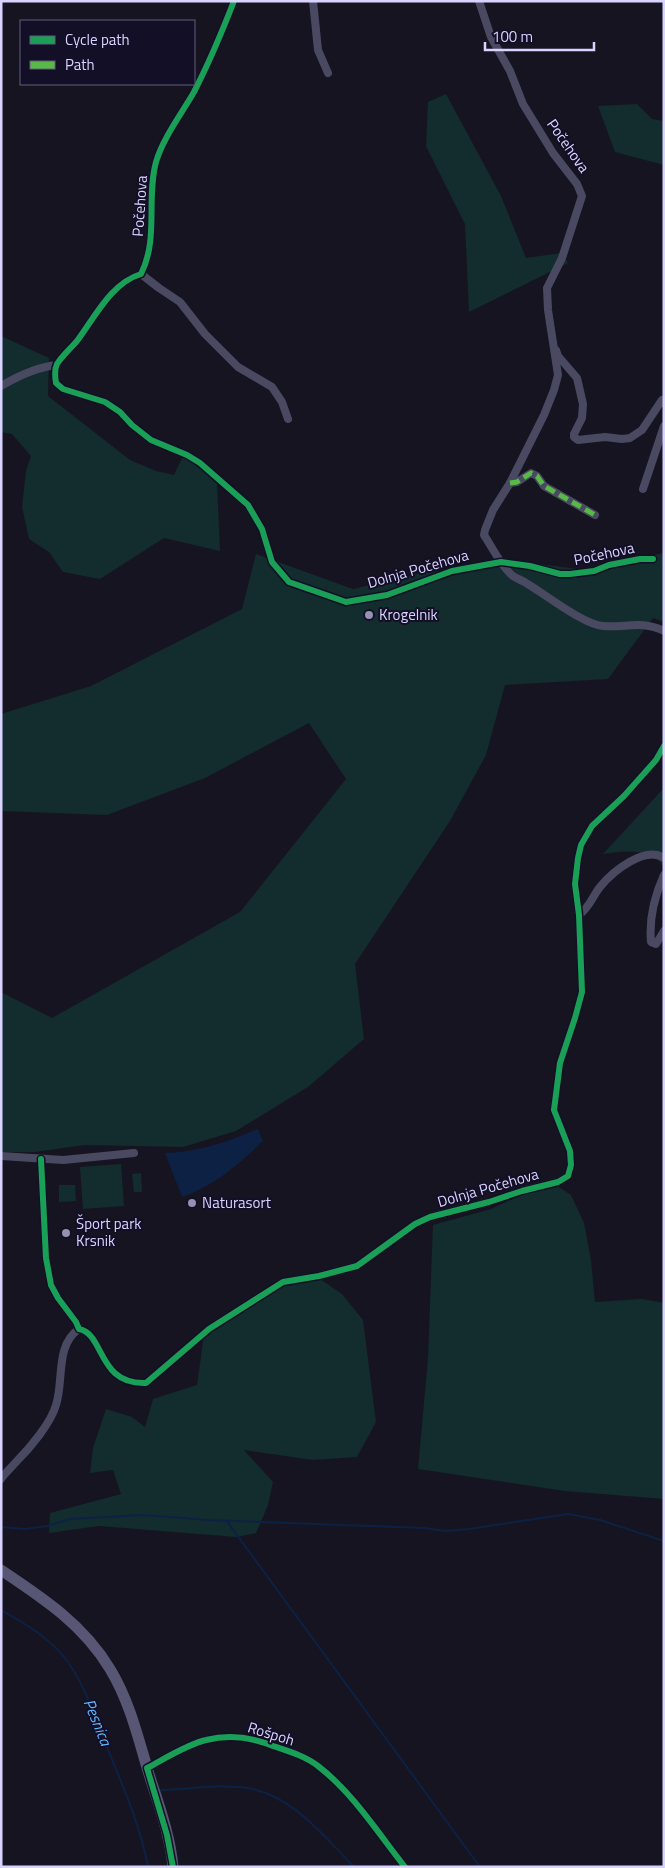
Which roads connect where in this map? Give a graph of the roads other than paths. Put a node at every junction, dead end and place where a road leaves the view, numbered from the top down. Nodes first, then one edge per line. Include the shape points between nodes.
1 (234, 1) edge
2 (313, 1) edge
3 (479, 1) edge
4 (328, 73) dead end
5 (140, 274) junction
6 (552, 342) junction
7 (57, 365) junction
8 (1, 386) edge
9 (664, 403) edge
10 (288, 419) dead end
11 (664, 426) edge
12 (510, 482) junction
13 (643, 489) dead end
14 (595, 515) dead end
15 (653, 559) dead end
16 (501, 562) junction
17 (664, 631) edge
18 (664, 746) edge
19 (664, 858) edge
20 (664, 875) edge
21 (579, 915) junction
22 (664, 931) edge
23 (134, 1153) dead end
24 (1, 1156) edge
25 (41, 1159) junction
26 (79, 1328) junction
27 (1, 1479) edge
28 (1, 1570) edge
29 (147, 1768) junction
30 (173, 1867) edge
31 (405, 1867) edge

1 - 5 street, Počehova via 194,91 156,160 152,230
2 - 4 street via 318,50
3 - 6 street, Počehova via 491,37 523,104 582,194 562,258 547,288
5 - 7 street via 113,292
5 - 10 street via 180,302 205,334 238,367 272,387
6 - 9 street, Počehova via 558,356 577,378 583,404 582,418 574,437 578,440 630,438 642,430 662,400
6 - 12 street, Počehova via 558,375 554,390
7 - 8 street via 31,371
7 - 16 street, Dolnja Počehova via 56,384 105,402 151,440 200,463 248,505 262,529 272,562 289,582 346,602 387,595 452,571
11 - 13 street
12 - 14 street via 531,473 544,486
12 - 16 street, Počehova via 493,510 484,535
15 - 16 street, Počehova via 609,565 577,574 560,574
16 - 17 street via 512,576 595,624 643,624
18 - 21 street, Dolnja Počehova via 656,760 586,836 575,876
19 - 21 street via 659,854 649,854 630,862 604,883 589,907
20 - 22 street via 657,890 651,942 656,944
21 - 26 street, Dolnja Počehova via 582,992 560,1063 554,1110 570,1150 568,1176 558,1182 430,1217 357,1266 283,1282 209,1329 146,1384 133,1384 119,1378 86,1331
23 - 25 street
24 - 25 street
25 - 26 street, Dolnja Počehova via 46,1258 51,1285
26 - 27 street via 66,1348 56,1405 51,1416
28 - 29 main road via 63,1614 98,1651 121,1690
29 - 30 main road
29 - 31 street, Rošpoh via 204,1740 223,1737 260,1741 298,1755 318,1766 350,1797

